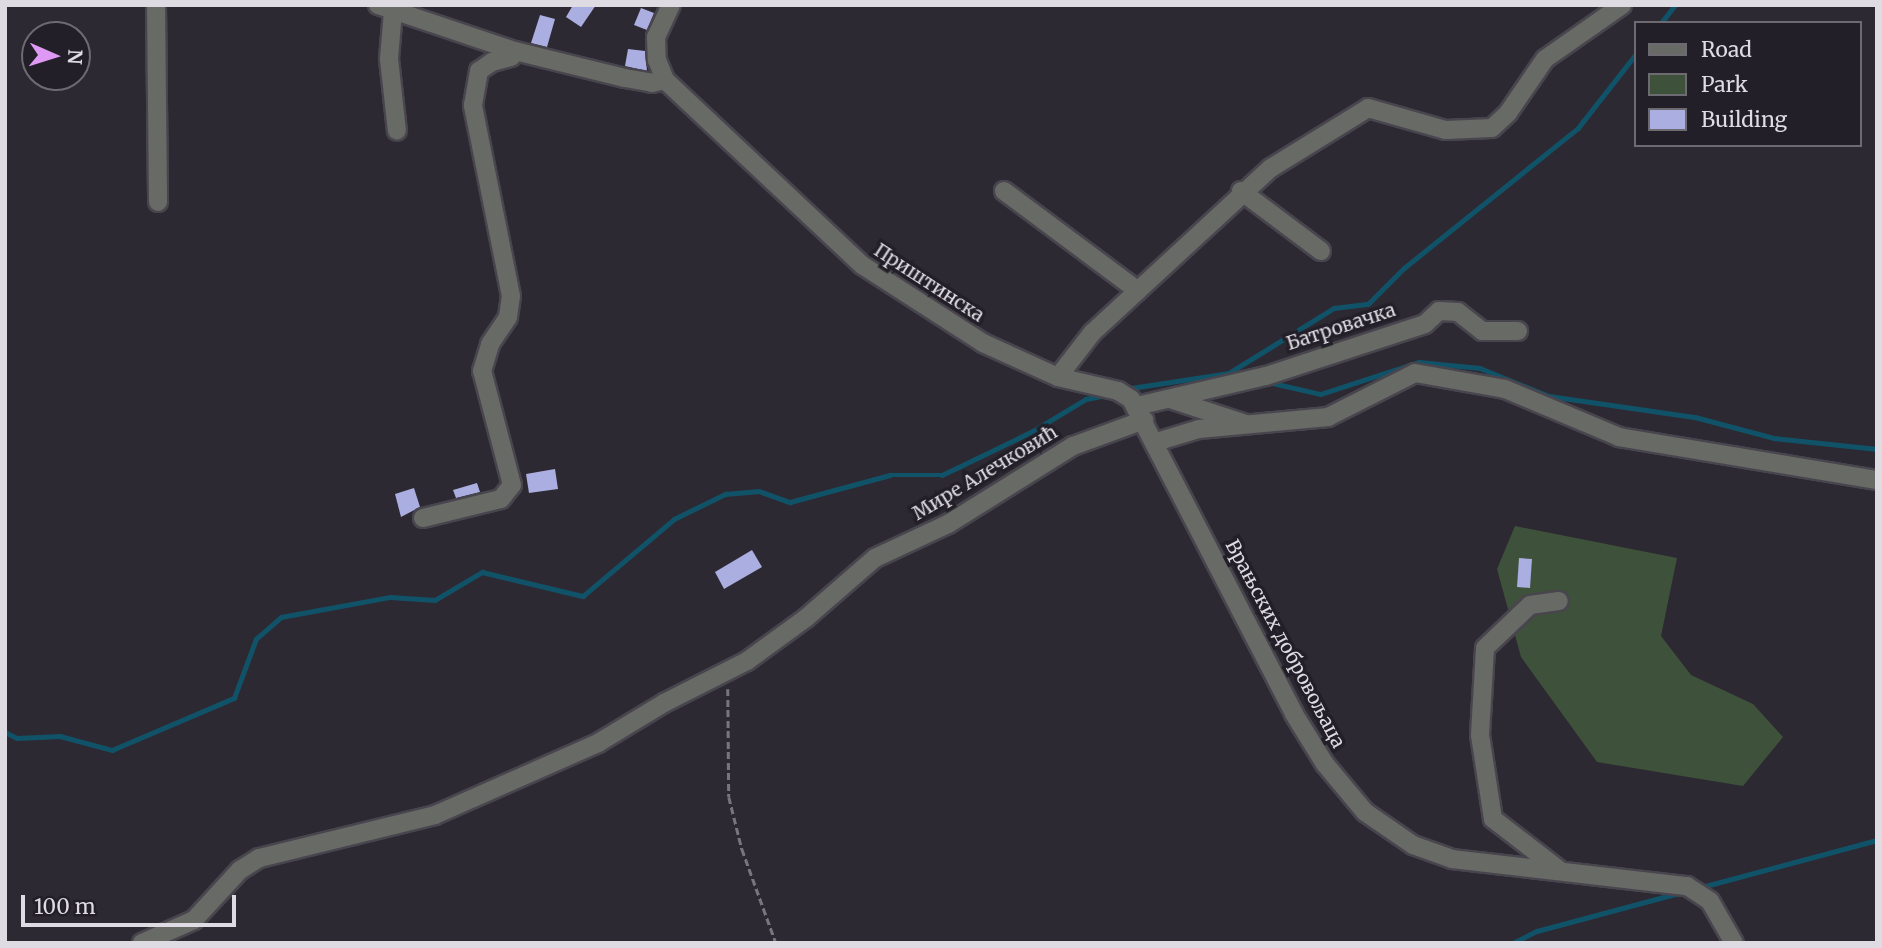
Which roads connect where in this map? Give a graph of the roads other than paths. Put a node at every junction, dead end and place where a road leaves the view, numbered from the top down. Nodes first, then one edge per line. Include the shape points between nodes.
1 (156, 5) edge
2 (671, 5) edge
3 (1622, 5) edge
4 (385, 8) edge
5 (515, 51) junction
6 (665, 80) junction
7 (397, 131) dead end
8 (1004, 191) dead end
9 (1241, 191) junction
10 (159, 202) dead end
11 (1321, 251) dead end
12 (1138, 290) junction
13 (1518, 331) dead end
14 (1058, 377) junction
15 (1170, 398) junction
16 (1140, 413) junction
17 (1248, 425) junction
18 (1157, 442) junction
19 (1877, 480) edge
20 (423, 518) dead end
21 (1559, 601) dead end
22 (1560, 871) junction
23 (142, 943) edge
24 (1734, 943) edge

1 - 10 street
2 - 6 street via 656,37 657,60
3 - 9 street via 1545,59 1508,113 1492,128 1446,130 1368,108
4 - 5 street
4 - 7 street
5 - 6 street via 625,78 652,83
5 - 20 street via 479,71 473,105 511,296 508,317 490,344 482,371 512,485 502,499
6 - 14 street, Приштинска via 871,272 950,324
8 - 12 street
9 - 11 street
9 - 12 street
12 - 14 street via 1092,333
13 - 15 street, Батровачка via 1482,331 1458,312 1439,311 1425,324 1266,376
14 - 16 street, Приштинска via 1118,391
15 - 16 street, Батровачка
15 - 17 street
16 - 18 street, Врањских добровољаца
16 - 23 street, Мире Алечковић via 1073,446 948,524 875,558 806,618 722,677 664,703 574,755 453,809 259,858 240,870 203,913
17 - 18 street via 1199,429
17 - 19 street via 1328,417 1415,373 1530,397 1619,436
18 - 22 street, Врањских добровољаца via 1294,713 1344,790 1382,826 1428,852 1468,863
21 - 22 street via 1530,605 1485,648 1480,735 1493,819
22 - 24 street, Врањских добровољаца via 1662,881 1694,889 1710,901

